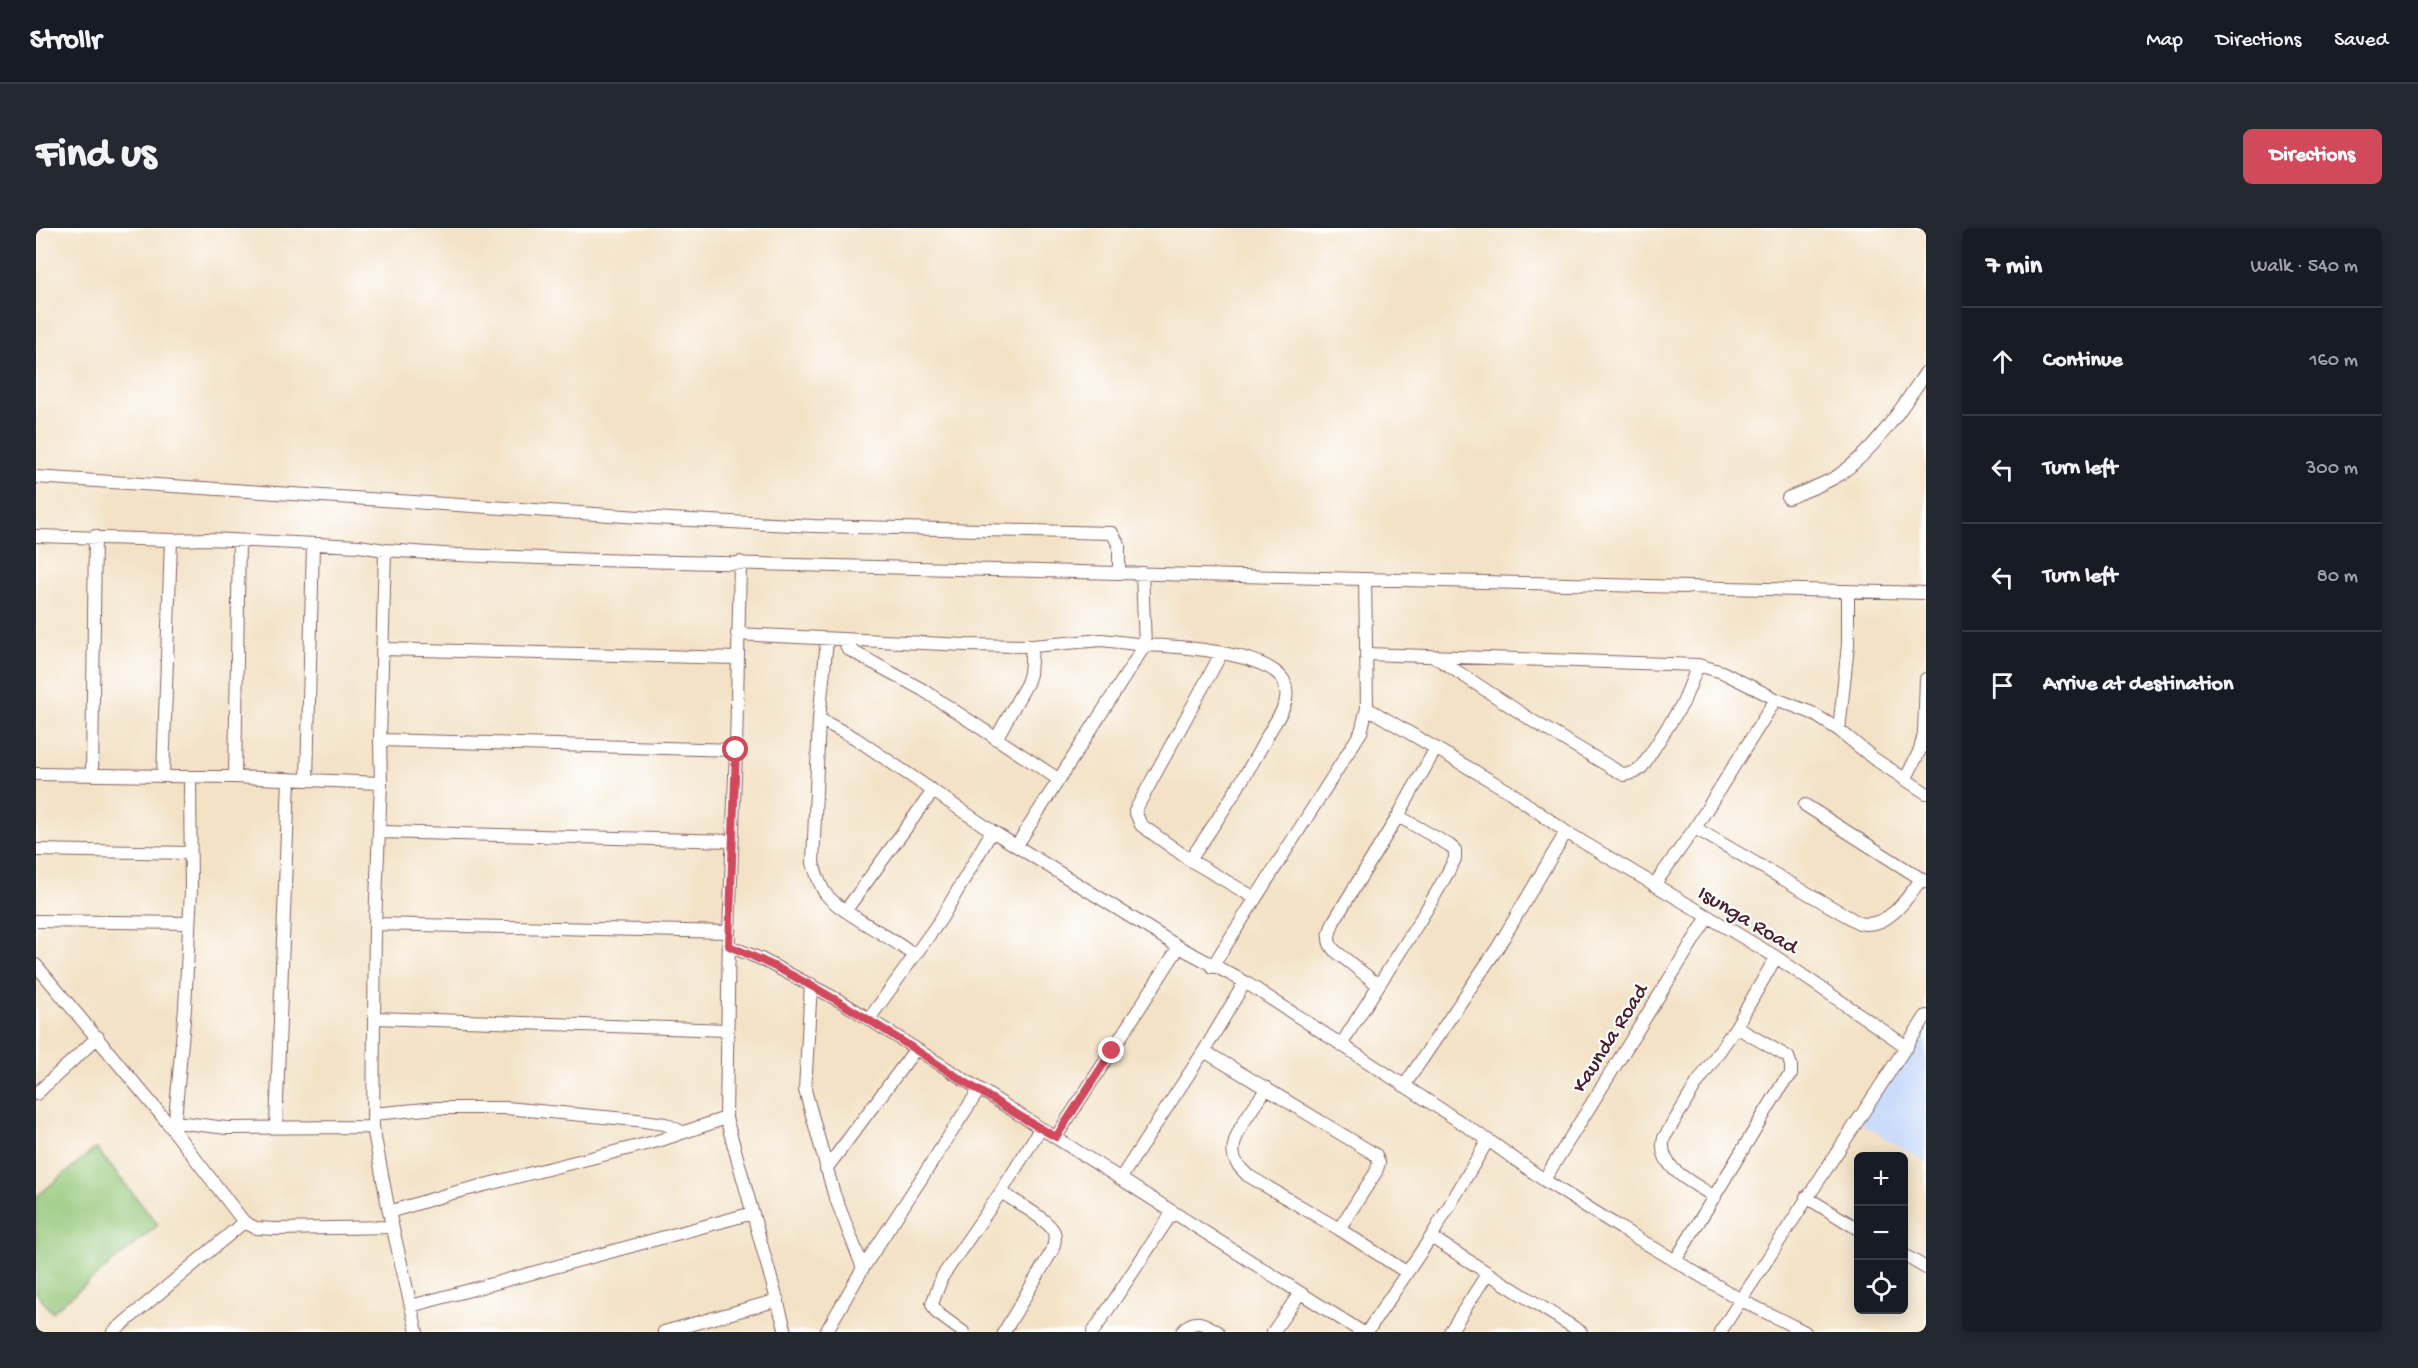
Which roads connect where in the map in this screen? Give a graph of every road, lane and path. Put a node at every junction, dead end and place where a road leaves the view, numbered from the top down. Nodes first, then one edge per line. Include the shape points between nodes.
1 (1926, 372) edge
2 (36, 477) edge
3 (1788, 498) dead end
4 (36, 536) edge
5 (95, 536) junction
6 (171, 540) junction
7 (239, 541) junction
8 (312, 545) junction
9 (386, 550) junction
10 (740, 562) junction
11 (1119, 572) junction
12 (1142, 573) junction
13 (1365, 579) junction
14 (1848, 591) junction
15 (1926, 593) edge
16 (737, 634) junction
17 (827, 640) junction
18 (844, 640) junction
19 (1145, 645) junction
20 (1032, 646) junction
21 (383, 649) junction
22 (1221, 654) junction
23 (1366, 654) junction
24 (1434, 657) junction
25 (737, 658) junction
26 (1698, 665) junction
27 (1926, 679) edge
28 (1776, 699) junction
29 (1367, 708) junction
30 (819, 719) junction
31 (1839, 730) junction
32 (996, 739) junction
33 (380, 740) junction
34 (1436, 748) junction
35 (736, 750) junction
36 (36, 774) edge
37 (92, 775) junction
38 (163, 776) junction
39 (235, 777) junction
40 (190, 778) junction
41 (289, 779) junction
42 (1058, 779) junction
43 (307, 780) junction
44 (1905, 780) junction
45 (381, 783) junction
46 (933, 791) junction
47 (1926, 793) edge
48 (1805, 805) dead end
49 (1398, 816) junction
50 (1695, 828) junction
51 (992, 831) junction
52 (379, 832) junction
53 (1566, 832) junction
54 (732, 841) junction
55 (1017, 845) junction
56 (36, 850) edge
57 (190, 853) junction
58 (1190, 860) junction
59 (1924, 881) edge
60 (1654, 885) junction
61 (1256, 898) junction
62 (846, 910) junction
63 (1708, 917) junction
64 (36, 921) edge
65 (189, 923) junction
66 (375, 924) junction
67 (729, 932) junction
68 (729, 946) junction
69 (1179, 947) junction
70 (913, 954) junction
71 (1776, 957) junction
72 (36, 964) edge
73 (1212, 967) junction
74 (1245, 982) junction
75 (811, 984) junction
76 (1378, 985) junction
77 (1926, 1016) edge
78 (374, 1018) junction
79 (869, 1019) junction
80 (1736, 1027) junction
81 (727, 1030) junction
82 (98, 1038) junction
83 (1341, 1045) junction
84 (1907, 1047) junction
85 (915, 1050) junction
86 (1204, 1051) junction
87 (1404, 1086) junction
88 (1267, 1088) junction
89 (979, 1090) junction
90 (36, 1094) edge
91 (726, 1118) junction
92 (373, 1120) junction
93 (175, 1126) junction
94 (276, 1127) junction
95 (1040, 1129) junction
96 (682, 1132) junction
97 (1056, 1137) junction
98 (1488, 1140) junction
99 (826, 1169) junction
100 (1120, 1179) junction
101 (1544, 1180) junction
102 (1001, 1192) junction
103 (1715, 1197) junction
104 (1806, 1197) junction
105 (389, 1212) junction
106 (753, 1213) junction
107 (1172, 1213) junction
108 (244, 1222) junction
109 (392, 1227) junction
110 (1854, 1227) edge
111 (1339, 1228) junction
112 (1431, 1237) junction
113 (1908, 1257) edge
114 (1675, 1262) junction
115 (864, 1268) junction
116 (1926, 1268) edge
117 (1406, 1272) junction
118 (1487, 1274) junction
119 (1300, 1293) junction
120 (1741, 1299) junction
121 (778, 1300) junction
122 (411, 1306) junction
123 (113, 1332) edge
124 (417, 1332) edge
125 (664, 1332) edge
126 (786, 1332) edge
127 (826, 1332) edge
128 (963, 1332) edge
129 (1004, 1332) edge
130 (1093, 1332) edge
131 (1182, 1332) edge
132 (1218, 1332) edge
133 (1273, 1332) edge
134 (1362, 1332) edge
135 (1367, 1332) edge
136 (1450, 1332) edge
137 (1581, 1332) edge
138 (1720, 1332) edge
139 (1805, 1332) edge

1 - 3 street via 1864,453 1838,475
2 - 11 street via 670,519 1112,533 1119,545
4 - 5 street
5 - 6 street
5 - 37 street
6 - 7 street
6 - 38 street
7 - 8 street
7 - 39 street
8 - 9 street
8 - 43 street
9 - 10 street
9 - 21 street
10 - 11 street
10 - 16 street
11 - 12 street
12 - 13 street
12 - 19 street
13 - 14 street
13 - 23 street
14 - 15 street
14 - 31 street via 1848,645
16 - 17 street
16 - 25 street
17 - 18 street
17 - 30 street
18 - 20 street
18 - 32 street via 848,649 923,690
19 - 20 street via 1101,640
19 - 22 street
19 - 42 street
20 - 32 street via 1027,683
21 - 25 street
21 - 33 street
22 - 58 street via 1135,811 1141,825
22 - 58 street via 1249,658 1272,670 1283,680 1286,701 1228,806
23 - 24 street
23 - 29 street
24 - 26 street
24 - 26 street via 1624,775 1642,767 1683,703
25 - 35 street
26 - 28 street via 1742,680
27 - 44 street via 1924,733
28 - 31 street via 1812,713
28 - 50 street
29 - 34 street, Isunga Road
29 - 61 street via 1360,732
30 - 46 street via 855,738
30 - 62 street via 813,863 824,891
31 - 44 street
32 - 42 street
33 - 35 street
33 - 45 street
34 - 49 street
34 - 53 street, Isunga Road via 1510,792
35 - 54 street
36 - 37 street
37 - 38 street
38 - 40 street
39 - 40 street
39 - 41 street
40 - 57 street
41 - 43 street
41 - 94 street
42 - 55 street
43 - 45 street
44 - 47 street
45 - 52 street
46 - 51 street
46 - 62 street
48 - 59 street
49 - 76 street via 1334,921 1328,938 1334,950
49 - 76 street via 1449,845 1455,850 1455,859 1430,906
50 - 59 street via 1859,923 1877,923 1893,914
50 - 60 street
51 - 55 street
51 - 70 street via 940,919
52 - 54 street
52 - 66 street
53 - 60 street, Isunga Road
53 - 87 street via 1498,947
54 - 67 street
55 - 69 street
56 - 57 street
57 - 65 street
58 - 61 street
60 - 63 street, Isunga Road
61 - 73 street
62 - 70 street
63 - 71 street, Isunga Road
63 - 101 street, Kaunda Road
64 - 65 street
65 - 93 street
66 - 67 street
66 - 78 street
67 - 68 street
68 - 75 street
68 - 81 street
69 - 73 street
69 - 97 street
70 - 79 street
71 - 80 street
71 - 84 street, Isunga Road
72 - 82 street
73 - 74 street
74 - 83 street
74 - 86 street
75 - 79 street
75 - 99 street via 805,1090
76 - 83 street
77 - 84 street
78 - 81 street
78 - 92 street
79 - 85 street
80 - 103 street via 1696,1085 1662,1148 1668,1164
80 - 103 street via 1788,1057 1791,1075
81 - 91 street
82 - 90 street
82 - 93 street
83 - 87 street
84 - 104 street
85 - 89 street
85 - 99 street
86 - 88 street
86 - 100 street
87 - 98 street
88 - 111 street via 1236,1136 1234,1158 1247,1175
88 - 111 street via 1376,1155 1376,1172
89 - 95 street
89 - 115 street
91 - 96 street
91 - 106 street
92 - 94 street
92 - 96 street via 437,1108 506,1108 637,1120 665,1124
92 - 105 street
93 - 94 street
93 - 108 street
95 - 97 street
95 - 102 street
96 - 105 street
97 - 100 street
98 - 101 street
98 - 112 street
99 - 115 street
100 - 107 street
101 - 114 street
102 - 128 street via 947,1270 932,1304 937,1313
102 - 129 street via 1047,1223 1055,1241
103 - 114 street
104 - 110 street
104 - 120 street
105 - 109 street
106 - 121 street
106 - 122 street
107 - 119 street
107 - 130 street
108 - 109 street via 256,1228
108 - 123 street
109 - 122 street
111 - 117 street
112 - 117 street
112 - 118 street
113 - 116 street
114 - 120 street
115 - 127 street
117 - 135 street
118 - 136 street
118 - 137 street
119 - 133 street
119 - 134 street
120 - 138 street
120 - 139 street
121 - 125 street
121 - 126 street
122 - 124 street
131 - 132 street via 1196,1322

